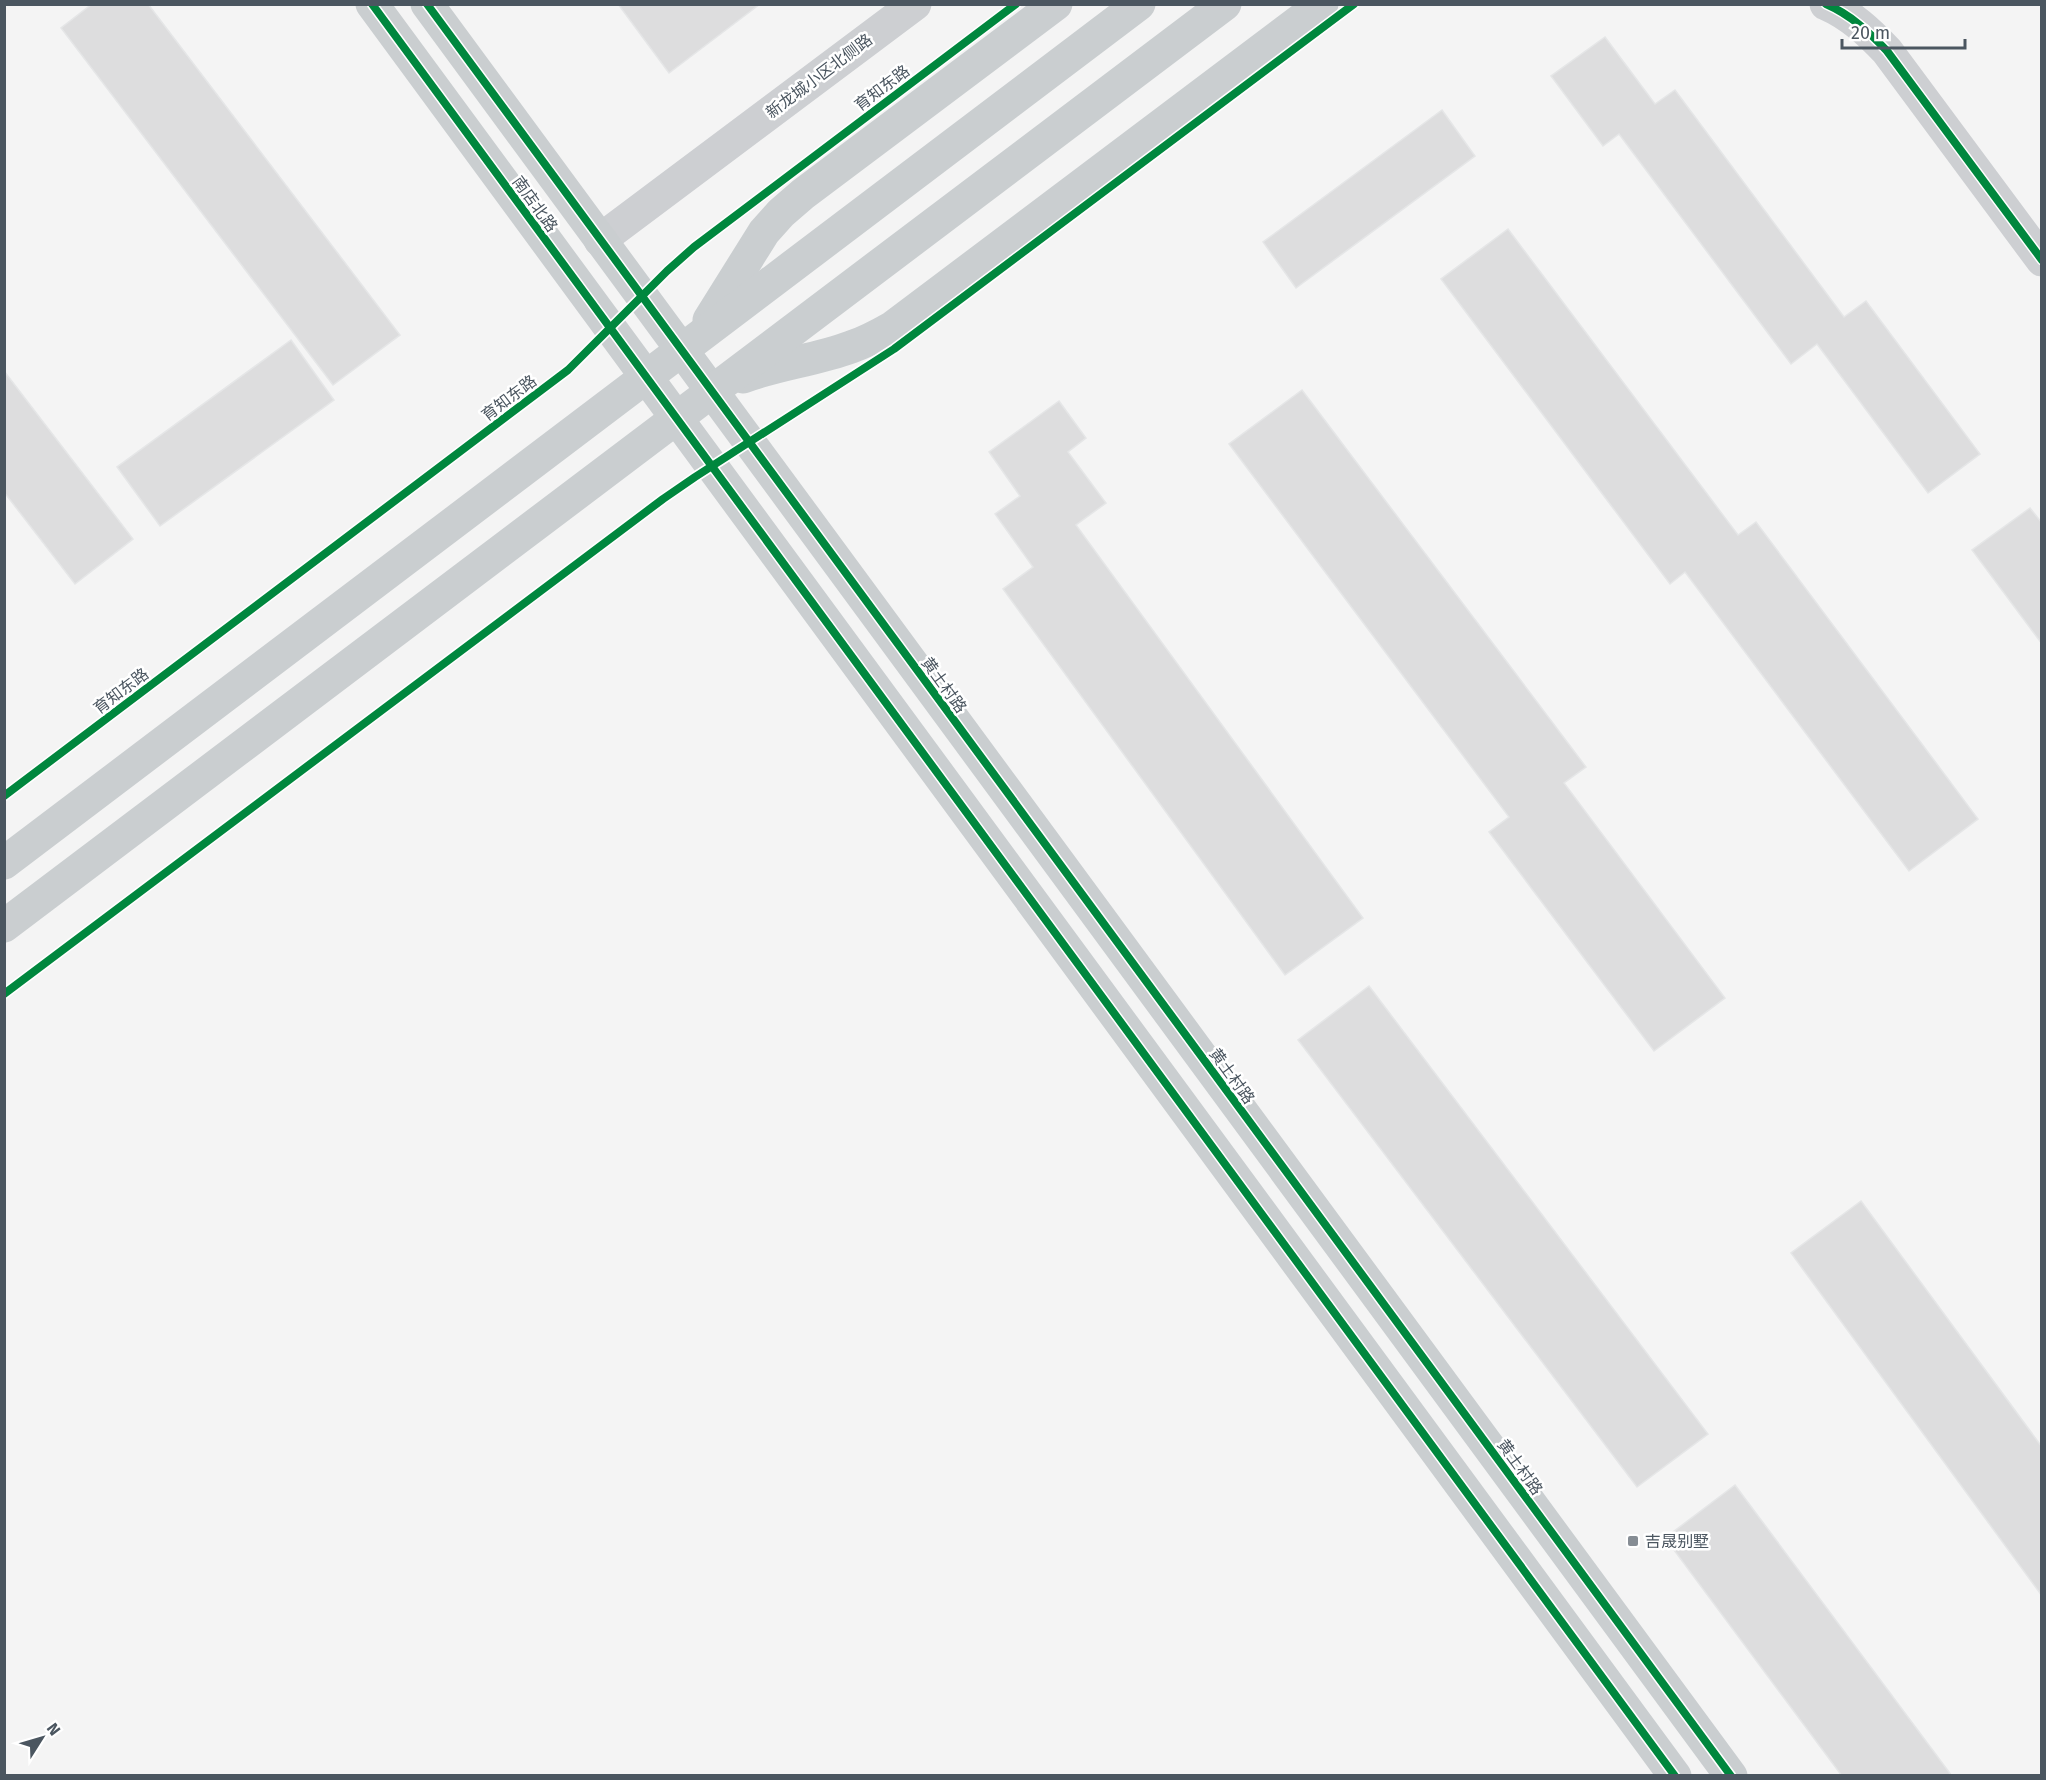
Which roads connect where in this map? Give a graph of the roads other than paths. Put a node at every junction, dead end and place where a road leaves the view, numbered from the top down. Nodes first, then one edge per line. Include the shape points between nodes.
1 (372, 4) edge
2 (427, 4) edge
3 (915, 4) edge
4 (1056, 4) edge
5 (1139, 4) edge
6 (1225, 4) edge
7 (1322, 4) edge
8 (1826, 4) edge
9 (600, 240) junction
10 (2042, 260) edge
11 (682, 351) junction
12 (646, 378) junction
13 (712, 392) junction
14 (677, 419) junction
15 (4, 863) edge
16 (4, 926) edge
17 (1675, 1776) edge
18 (1731, 1776) edge

1 - 12 main road, 南店北路
2 - 9 main road, 南店北路
3 - 9 street, 新龙城小区北侧路
4 - 11 main road via 781,213 764,232 703,328
5 - 11 main road
6 - 13 main road
7 - 13 main road via 893,327 849,348 760,371
8 - 10 street via 1863,26 1887,51
9 - 11 main road, 南店北路
11 - 12 main road
11 - 13 main road, 南店北路
12 - 14 main road, 南店北路
12 - 15 main road
13 - 14 main road
13 - 18 main road, 黄土村路
14 - 16 main road
14 - 17 main road

